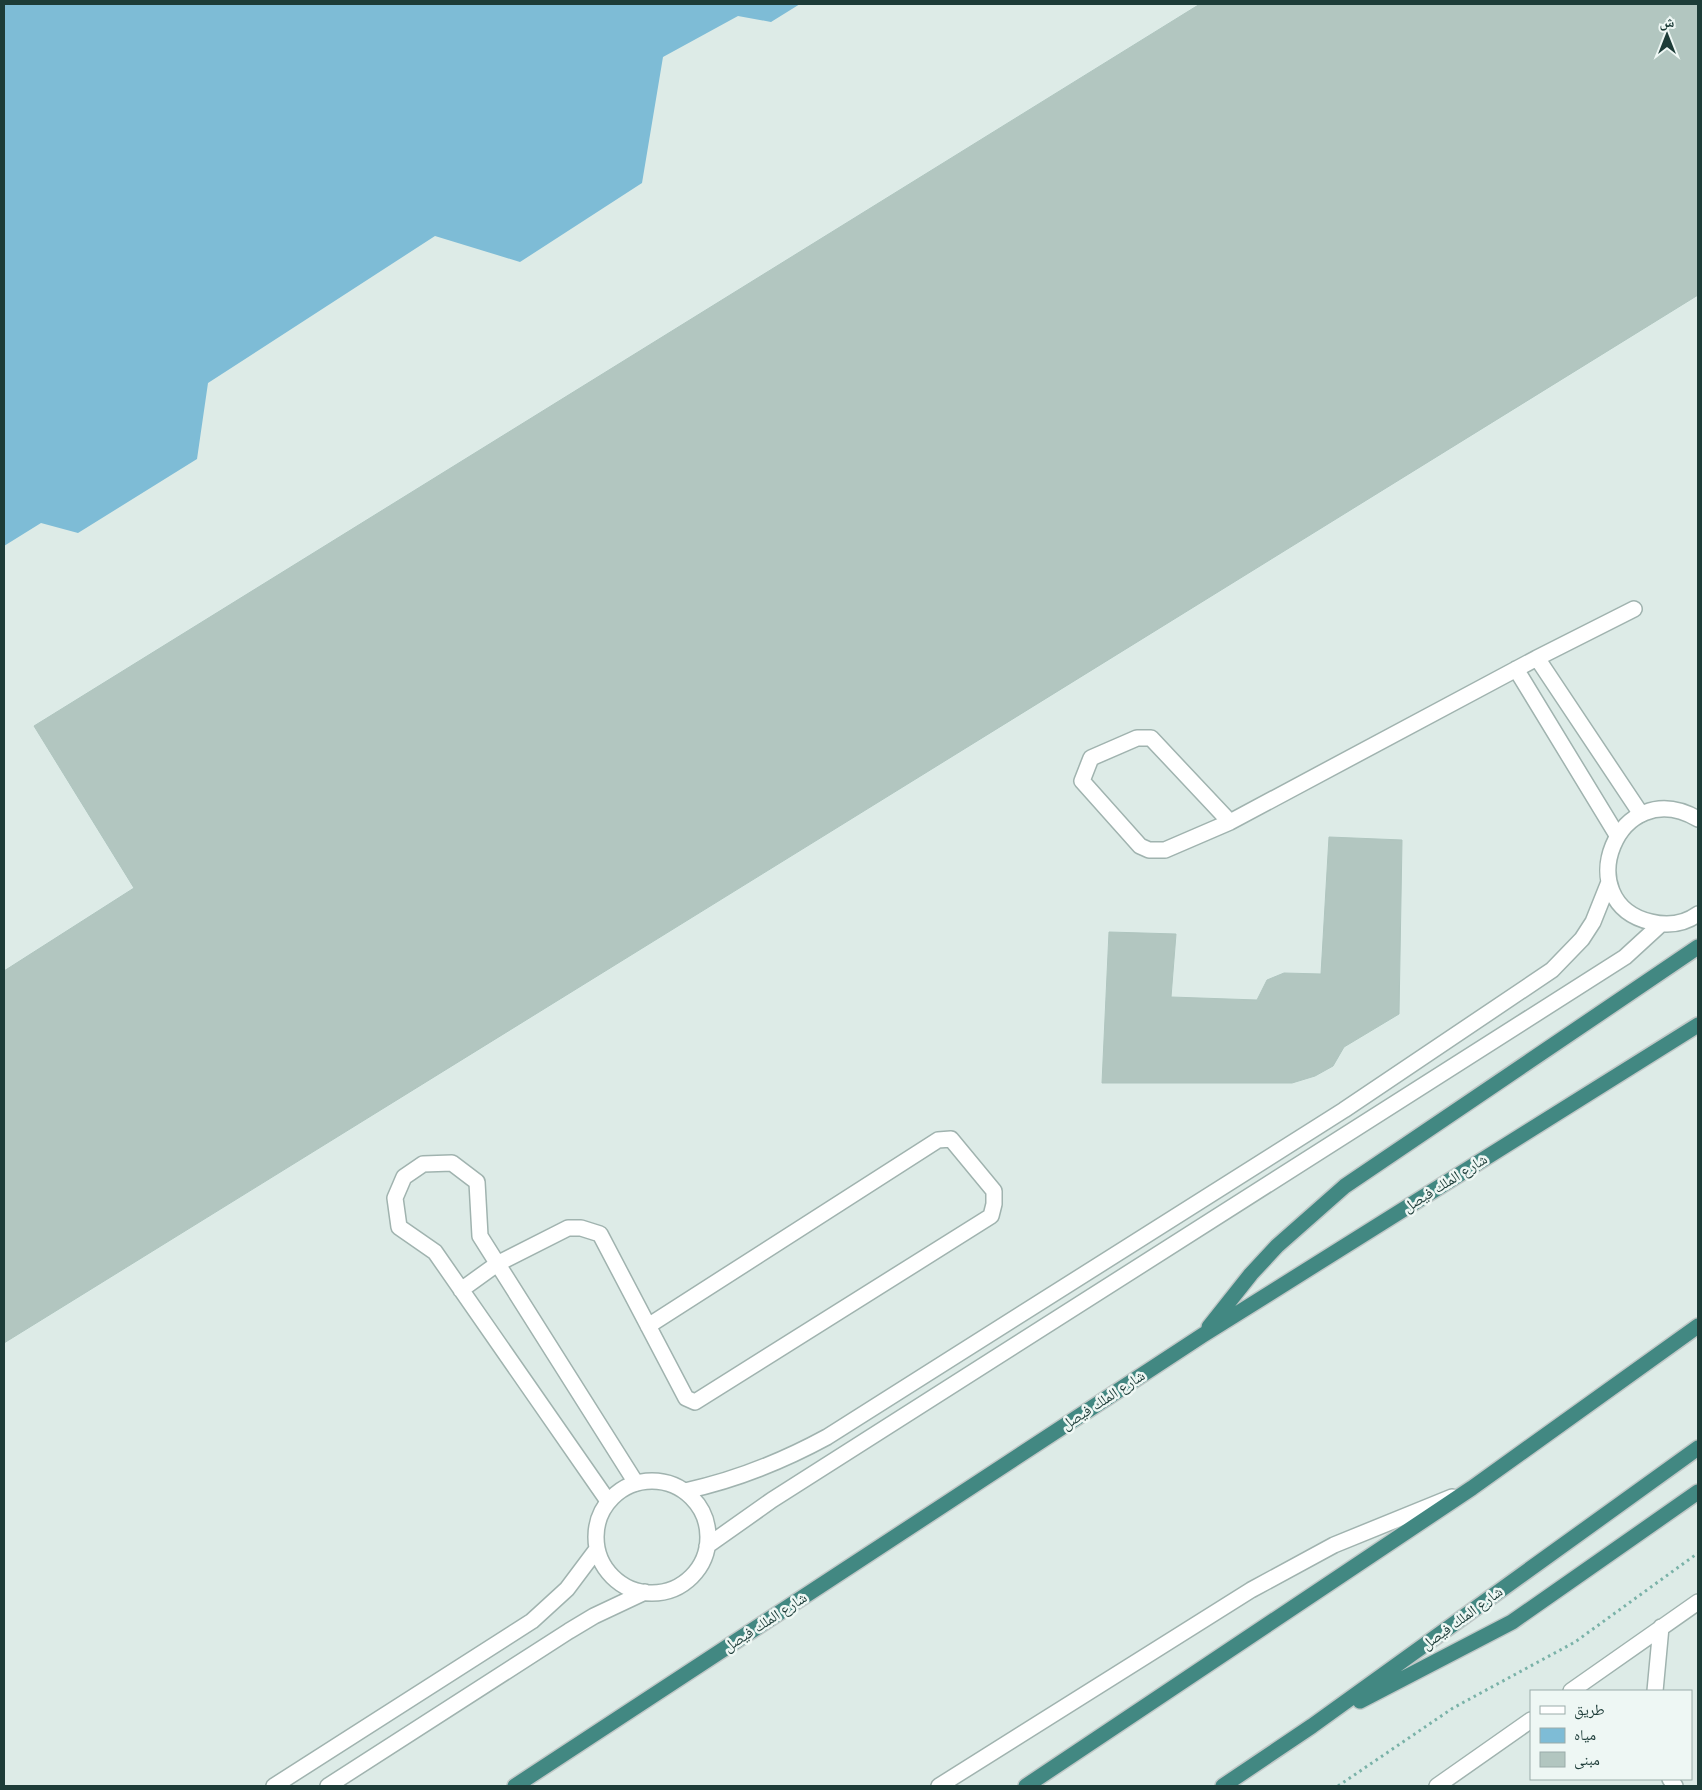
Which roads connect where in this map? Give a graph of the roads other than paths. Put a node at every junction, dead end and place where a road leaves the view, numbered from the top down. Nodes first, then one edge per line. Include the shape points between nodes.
1 (1634, 609) dead end
2 (1537, 658) junction
3 (1516, 669) junction
4 (1641, 814) junction
5 (1698, 819) edge
6 (1230, 822) junction
7 (1616, 835) junction
8 (1609, 882) junction
9 (1698, 914) edge
10 (1661, 924) junction
11 (1698, 947) edge
12 (1698, 1025) edge
13 (497, 1264) junction
14 (461, 1290) junction
15 (648, 1326) junction
16 (1698, 1326) edge
17 (1203, 1335) junction
18 (1698, 1448) edge
19 (636, 1483) junction
20 (1472, 1488) junction
21 (684, 1491) junction
22 (1698, 1492) edge
23 (608, 1501) junction
24 (707, 1546) junction
25 (597, 1549) junction
26 (645, 1592) junction
27 (1698, 1602) edge
28 (1662, 1627) junction
29 (1572, 1690) edge
30 (1655, 1690) edge
31 (1530, 1721) edge
32 (1312, 1726) junction
33 (274, 1786) edge
34 (328, 1786) edge
35 (515, 1786) edge
36 (939, 1786) edge
37 (1026, 1786) edge
38 (1223, 1786) edge
39 (1437, 1786) edge

1 - 2 street
2 - 3 street
2 - 4 street
3 - 6 street
3 - 7 street
4 - 5 street via 1673,809
4 - 7 street
6 - 6 street via 1151,738 1137,738 1091,758 1085,770 1082,780 1140,846 1149,850 1165,850
7 - 8 street via 1608,858
8 - 10 street via 1616,898 1628,911 1644,920
8 - 21 street via 1603,902 1582,939 1552,970 1344,1110 827,1437 758,1471
9 - 10 street via 1678,923
10 - 24 street via 1625,957 772,1500
11 - 17 highway via 1345,1186 1277,1246
12 - 17 highway, شارع الملك فيصل
13 - 14 street
13 - 14 street via 480,1236 477,1182 452,1163 423,1164 404,1177 394,1198 399,1227 435,1252
13 - 15 street via 568,1228 600,1234
13 - 19 street
14 - 23 street
15 - 15 street via 686,1398 695,1402 991,1216 994,1191 951,1139 938,1140
16 - 20 highway
17 - 35 highway, شارع الملك فيصل
18 - 32 highway, شارع الملك فيصل
19 - 21 street via 653,1480 670,1483
19 - 23 street via 620,1490
20 - 36 street via 1334,1545 1250,1590
20 - 37 highway
21 - 24 street via 704,1515 708,1530
22 - 32 highway via 1512,1622
23 - 25 street via 599,1515
24 - 26 street via 702,1562 692,1576 662,1592
25 - 26 street via 603,1565 614,1578 628,1588
25 - 33 street via 567,1589 532,1621
26 - 34 street via 569,1631
27 - 28 street
28 - 29 street
28 - 30 street
31 - 39 street
32 - 38 highway, شارع الملك فيصل

